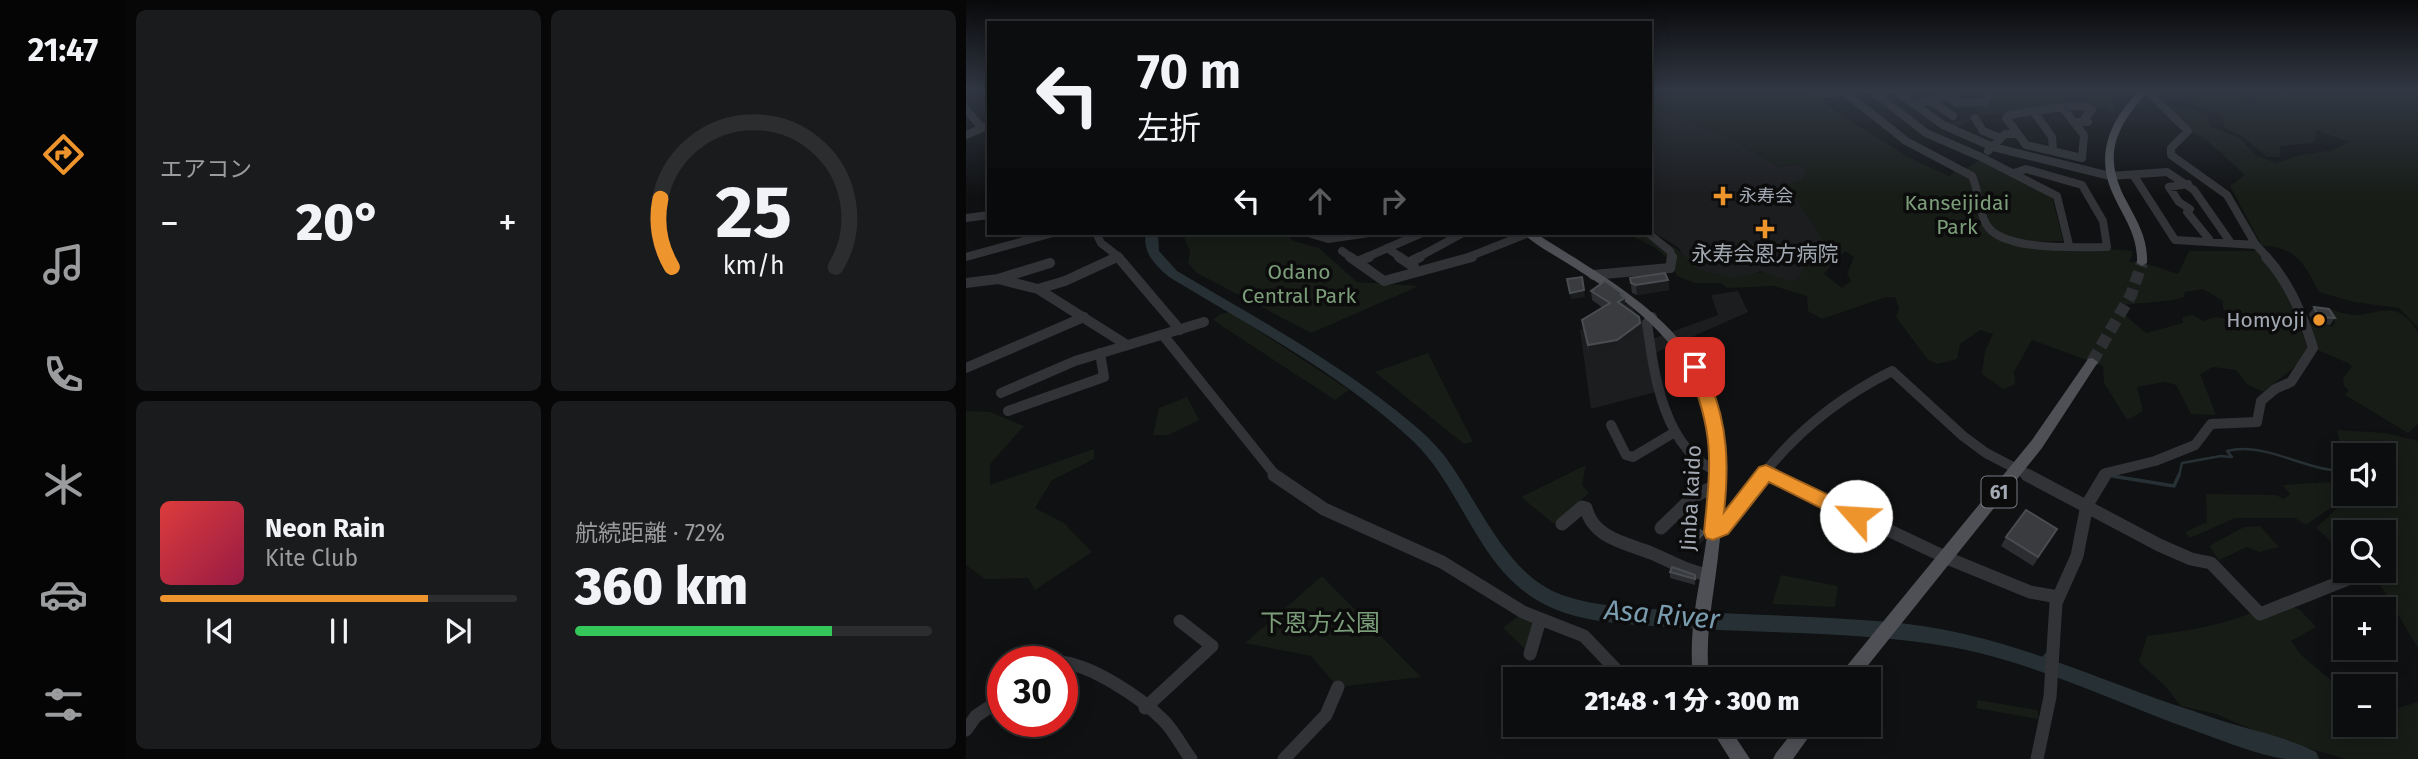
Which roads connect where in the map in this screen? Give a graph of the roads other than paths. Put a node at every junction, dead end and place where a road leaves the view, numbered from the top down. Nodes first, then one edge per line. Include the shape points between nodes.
1 (1887, 125) edge
2 (1916, 125) edge
3 (1944, 125) edge
4 (1981, 125) edge
5 (2011, 125) edge
6 (2044, 125) edge
7 (2077, 125) edge
8 (2116, 125) edge
9 (2182, 125) edge
10 (985, 127) edge
11 (1926, 133) junction
12 (2016, 134) junction
13 (966, 135) edge
14 (2001, 138) junction
15 (1906, 141) junction
16 (1993, 147) junction
17 (2053, 151) junction
18 (1981, 157) junction
19 (2014, 173) junction
20 (2110, 176) junction
21 (2134, 176) junction
22 (2188, 184) junction
23 (987, 215) edge
24 (966, 218) edge
25 (1046, 235) edge
26 (1097, 235) edge
27 (1317, 235) edge
28 (1355, 235) edge
29 (1417, 235) edge
30 (1459, 235) edge
31 (1524, 235) edge
32 (1532, 235) edge
33 (1650, 235) edge
34 (2209, 239) junction
35 (2231, 243) junction
36 (2256, 244) junction
37 (2069, 245) junction
38 (1387, 248) junction
39 (1342, 251) dead end
40 (1118, 256) junction
41 (966, 257) edge
42 (1357, 262) junction
43 (1408, 262) junction
44 (1050, 263) dead end
45 (2142, 263) tunnel mouth
46 (1420, 271) junction
47 (1593, 275) junction
48 (998, 279) junction
49 (966, 283) edge
50 (1038, 289) junction
51 (1084, 317) junction
52 (1653, 317) junction
53 (1204, 322) dead end
54 (1180, 330) junction
55 (1163, 335) junction
56 (1128, 345) junction
57 (1100, 353) junction
58 (2092, 362) tunnel mouth
59 (966, 368) edge
60 (1001, 393) dead end
61 (1008, 411) dead end
62 (1611, 425) dead end
63 (1675, 432) junction
64 (2018, 469) junction
65 (1766, 472) junction
66 (1718, 478) junction
67 (2090, 507) junction
68 (1562, 524) dead end
69 (1661, 528) dead end
70 (1713, 532) junction
71 (1947, 558) junction
72 (1708, 576) junction
73 (2338, 583) edge
74 (2058, 597) junction
75 (1898, 615) joint
76 (1540, 620) junction
77 (1180, 621) dead end
78 (1530, 654) dead end
79 (1862, 661) joint
80 (1078, 665) edge
81 (1614, 667) edge
82 (1700, 667) edge
83 (1857, 667) edge
84 (1338, 687) dead end
85 (987, 706) edge
86 (1145, 708) junction
87 (971, 714) edge
88 (966, 730) edge
89 (1725, 737) edge
90 (1800, 737) edge
91 (1191, 759) edge
92 (1283, 759) edge
93 (1741, 759) edge
94 (1782, 759) edge
95 (2037, 759) edge

1 - 15 street
2 - 11 street
3 - 16 street
4 - 14 street
5 - 12 street
6 - 17 street via 2052,137
7 - 17 street via 2084,135 2083,157
8 - 20 main road
9 - 36 street via 2188,131 2171,148 2171,155 2227,195
10 - 13 street
11 - 15 street
11 - 18 street
12 - 14 street
12 - 17 street via 2026,145
14 - 16 street
15 - 37 street via 1972,176 1986,225 1995,234 2018,242
16 - 18 street
16 - 20 street
18 - 19 street
19 - 37 street via 2057,196
19 - 37 street via 2026,169 2082,185 2103,221 2107,247
20 - 21 street
20 - 45 main road via 2139,230
21 - 22 street via 2167,172
21 - 34 street via 2175,240
22 - 34 street via 2169,187
22 - 35 street
23 - 24 street
25 - 41 street
26 - 40 street
27 - 28 street via 1328,239
29 - 38 street
30 - 43 street
31 - 46 street via 1478,255
32 - 47 main road, Jinba kaido
33 - 47 street via 1670,251 1670,268
34 - 35 street
35 - 36 street
36 - 67 street via 2280,272 2312,340 2294,379 2261,401 2257,422 2211,424 2195,444 2155,461 2106,473
38 - 42 street
38 - 43 street
39 - 42 street
40 - 50 street
40 - 54 street
42 - 46 street via 1384,281
43 - 46 street
44 - 48 street
47 - 52 main road, Jinba kaido
48 - 49 street
48 - 50 street
50 - 51 street
51 - 56 street
51 - 59 street
52 - 63 street via 1647,327 1659,388
52 - 66 main road, Jinba kaido via 1688,356 1703,383 1715,422
53 - 54 street
54 - 55 street
55 - 56 street
55 - 76 street via 1275,477 1324,509 1442,562
56 - 57 street
57 - 60 street via 1050,369
57 - 61 street via 1104,377
58 - 64 main road, 61
62 - 63 street via 1626,455 1633,457
63 - 66 street
64 - 65 street via 1963,436 1892,372 1825,416
64 - 67 street
64 - 71 main road, 61
65 - 70 street via 1745,502
65 - 71 street
66 - 69 street via 1685,502
66 - 70 main road, Jinba kaido
67 - 73 street via 2180,555 2217,566 2260,614
67 - 74 street via 2077,556
68 - 72 street via 1582,507 1587,508 1589,520 1618,543
70 - 72 main road, Jinba kaido
71 - 74 street via 2030,592
71 - 75 main road, 61
72 - 82 main road, Jinba kaido
74 - 95 street via 2050,697
75 - 79 main road, 61
76 - 78 street
76 - 81 street via 1584,636
77 - 86 street via 1212,646
79 - 83 main road, 61
80 - 86 street
84 - 92 street via 1326,715
85 - 87 street
86 - 91 street via 1161,719
87 - 88 street
89 - 93 main road
90 - 94 main road

